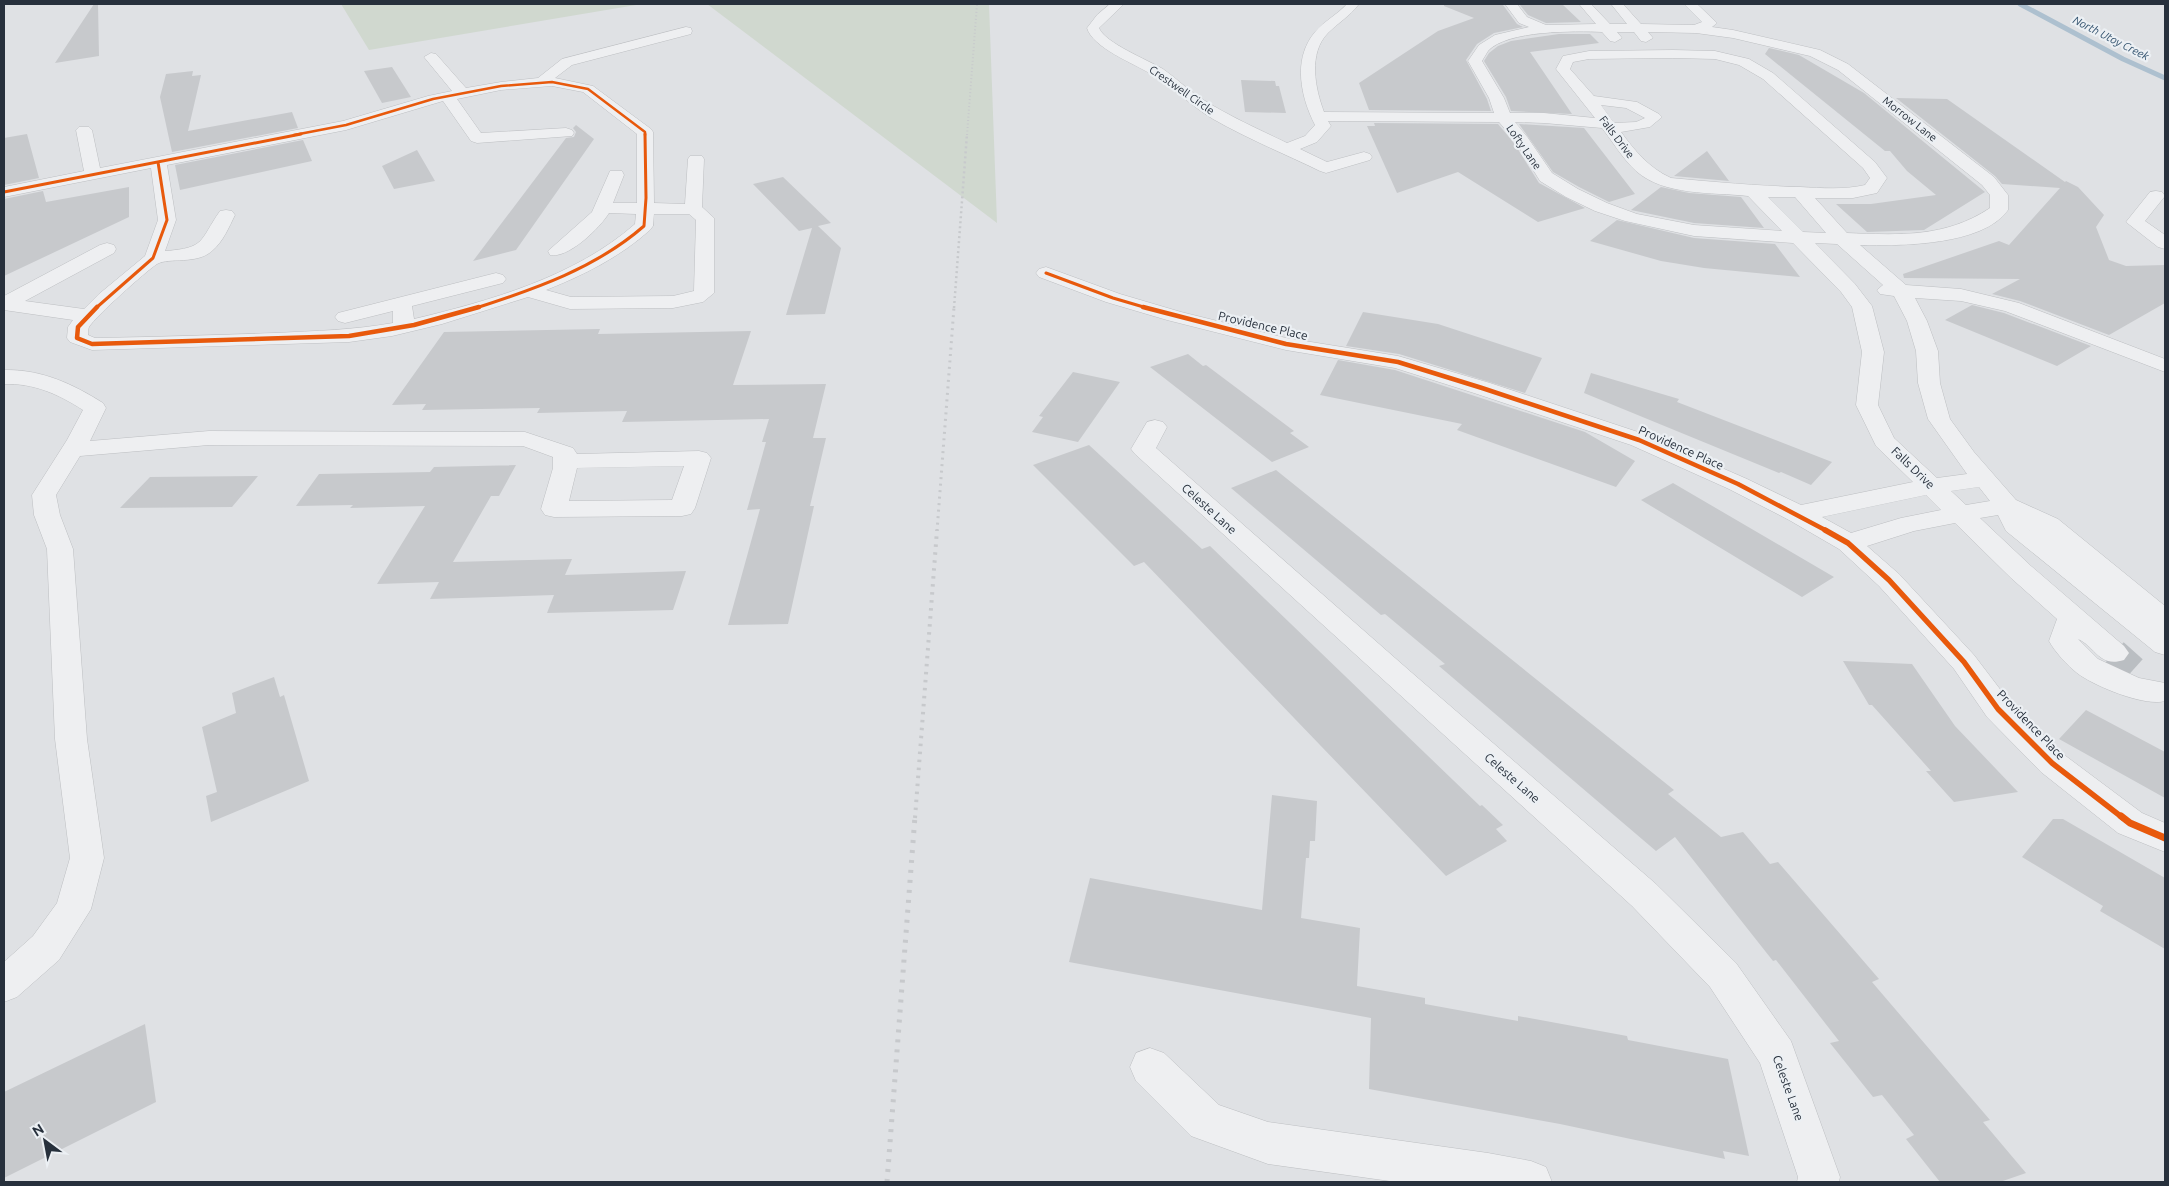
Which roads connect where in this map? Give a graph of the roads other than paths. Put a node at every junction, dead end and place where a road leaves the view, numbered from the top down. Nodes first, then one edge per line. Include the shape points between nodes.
1 (1118, 4) edge
2 (1353, 4) edge
3 (1511, 4) edge
4 (1585, 4) edge
5 (1617, 4) edge
6 (1690, 4) edge
7 (1636, 28) junction
8 (1543, 29) junction
9 (1606, 29) junction
10 (1696, 30) junction
11 (686, 31) dead end
12 (1625, 54) junction
13 (1673, 54) junction
14 (431, 57) dead end
15 (542, 82) junction
16 (454, 94) junction
17 (1592, 103) junction
18 (1314, 109) junction
19 (1502, 111) junction
20 (1608, 127) junction
21 (84, 130) dead end
22 (566, 133) dead end
23 (1286, 149) junction
24 (1364, 157) dead end
25 (696, 160) dead end
26 (158, 162) junction
27 (93, 174) junction
28 (616, 175) dead end
29 (1753, 191) junction
30 (4, 192) edge
31 (1800, 192) junction
32 (2156, 196) dead end
33 (602, 208) junction
34 (645, 209) junction
35 (693, 209) junction
36 (226, 215) dead end
37 (1800, 237) junction
38 (1840, 238) junction
39 (2165, 244) edge
40 (107, 249) dead end
41 (557, 252) dead end
42 (153, 258) junction
43 (1046, 274) dead end
44 (496, 279) dead end
45 (1848, 288) junction
46 (1901, 291) junction
47 (527, 292) junction
48 (402, 303) junction
49 (4, 304) edge
50 (89, 316) junction
51 (345, 317) dead end
52 (404, 327) junction
53 (2165, 366) edge
54 (4, 378) edge
55 (1155, 427) dead end
56 (73, 450) junction
57 (565, 461) junction
58 (1985, 480) junction
59 (1931, 486) junction
60 (2007, 505) junction
61 (1798, 514) junction
62 (1960, 514) junction
63 (1848, 543) junction
64 (2072, 616) junction
65 (2165, 621) edge
66 (2165, 645) edge
67 (2162, 694) edge
68 (2165, 838) edge
69 (4, 985) edge
70 (1150, 1067) dead end
71 (1531, 1182) edge
72 (1818, 1182) edge

1 - 23 street, Crestwell Circle via 1098,21 1093,28 1095,34 1158,72 1219,116
2 - 18 street via 1347,13 1317,36 1310,50 1308,77
3 - 8 street via 1524,20
4 - 9 street
5 - 7 street, Falls Drive
6 - 10 street via 1711,23
7 - 9 street, Lofty Lane
7 - 10 street, Morrow Lane
7 - 13 street, Falls Drive via 1656,46
8 - 9 street, Lofty Lane
8 - 19 street, Lofty Lane via 1510,35 1489,43 1478,52 1475,61
9 - 12 street via 1624,48
10 - 38 street, Morrow Lane via 1772,42 1815,53 1843,67 1988,181 1999,195 1999,210 1986,221 1964,230 1916,240
11 - 15 street via 566,62
12 - 13 street, Falls Drive
12 - 17 street, Falls Drive via 1568,59 1563,68
13 - 31 street, Falls Drive via 1715,55 1744,62 1768,76 1869,165 1879,178 1871,189 1853,193
14 - 16 street
15 - 16 street
15 - 34 street via 588,89 645,132
16 - 22 street via 477,138
16 - 26 street via 403,106 346,125
17 - 19 street
17 - 20 street, Falls Drive
17 - 20 street via 1620,102 1636,106 1654,117 1650,122 1635,127
18 - 19 street
18 - 23 street via 1323,126 1311,139
19 - 20 street via 1586,121
19 - 37 street, Lofty Lane via 1547,177 1599,206 1656,224 1681,228
20 - 29 street, Falls Drive via 1634,160 1655,178 1667,183
21 - 27 street
23 - 24 street via 1326,168
25 - 35 street
26 - 27 street
26 - 42 street via 166,220
27 - 30 street
28 - 33 street
29 - 31 street, Falls Drive
29 - 37 street, Falls Drive
31 - 38 street
32 - 39 street via 2135,222
33 - 34 street
33 - 41 street via 580,234
34 - 35 street
34 - 47 street via 644,226 635,235 582,268
35 - 47 street via 705,218 704,293 696,298 673,302 570,303
36 - 42 street via 215,239 198,254
37 - 38 street, Lofty Lane
37 - 45 street, Falls Drive
38 - 46 street
40 - 49 street
42 - 50 street
43 - 61 street, Providence Place via 1174,316 1286,344 1398,362 1482,388 1639,440
44 - 48 street
45 - 46 street
45 - 59 street, Falls Drive via 1862,306 1873,352 1867,405 1884,441
46 - 53 street via 1961,295 2012,306
46 - 58 street via 1917,321 1927,351 1929,383 1939,418
47 - 52 street
48 - 51 street
48 - 52 street
49 - 50 street
50 - 52 street via 78,327 77,338 92,344 349,336
54 - 56 street via 27,378 70,391 95,408
55 - 72 street, Celeste Lane via 1143,450 1644,895 1723,975 1778,1054 1819,1176
56 - 57 street via 209,438 525,439 565,453
56 - 69 street via 44,495 60,549 71,739 87,858 73,909 46,948
57 - 57 street via 554,510 682,508 699,458
58 - 59 street
58 - 60 street
59 - 61 street
59 - 62 street, Falls Drive
60 - 62 street
60 - 65 street via 2049,525
60 - 66 street via 2015,525
61 - 63 street, Providence Place
62 - 63 street via 1910,524
62 - 64 street, Falls Drive
63 - 68 street, Providence Place via 1889,580 1964,662 1998,709 2052,763 2130,823
64 - 67 street, Falls Drive
64 - 67 street, Falls Drive via 2063,641 2088,666 2133,688
70 - 71 street via 1206,1121 1268,1143

